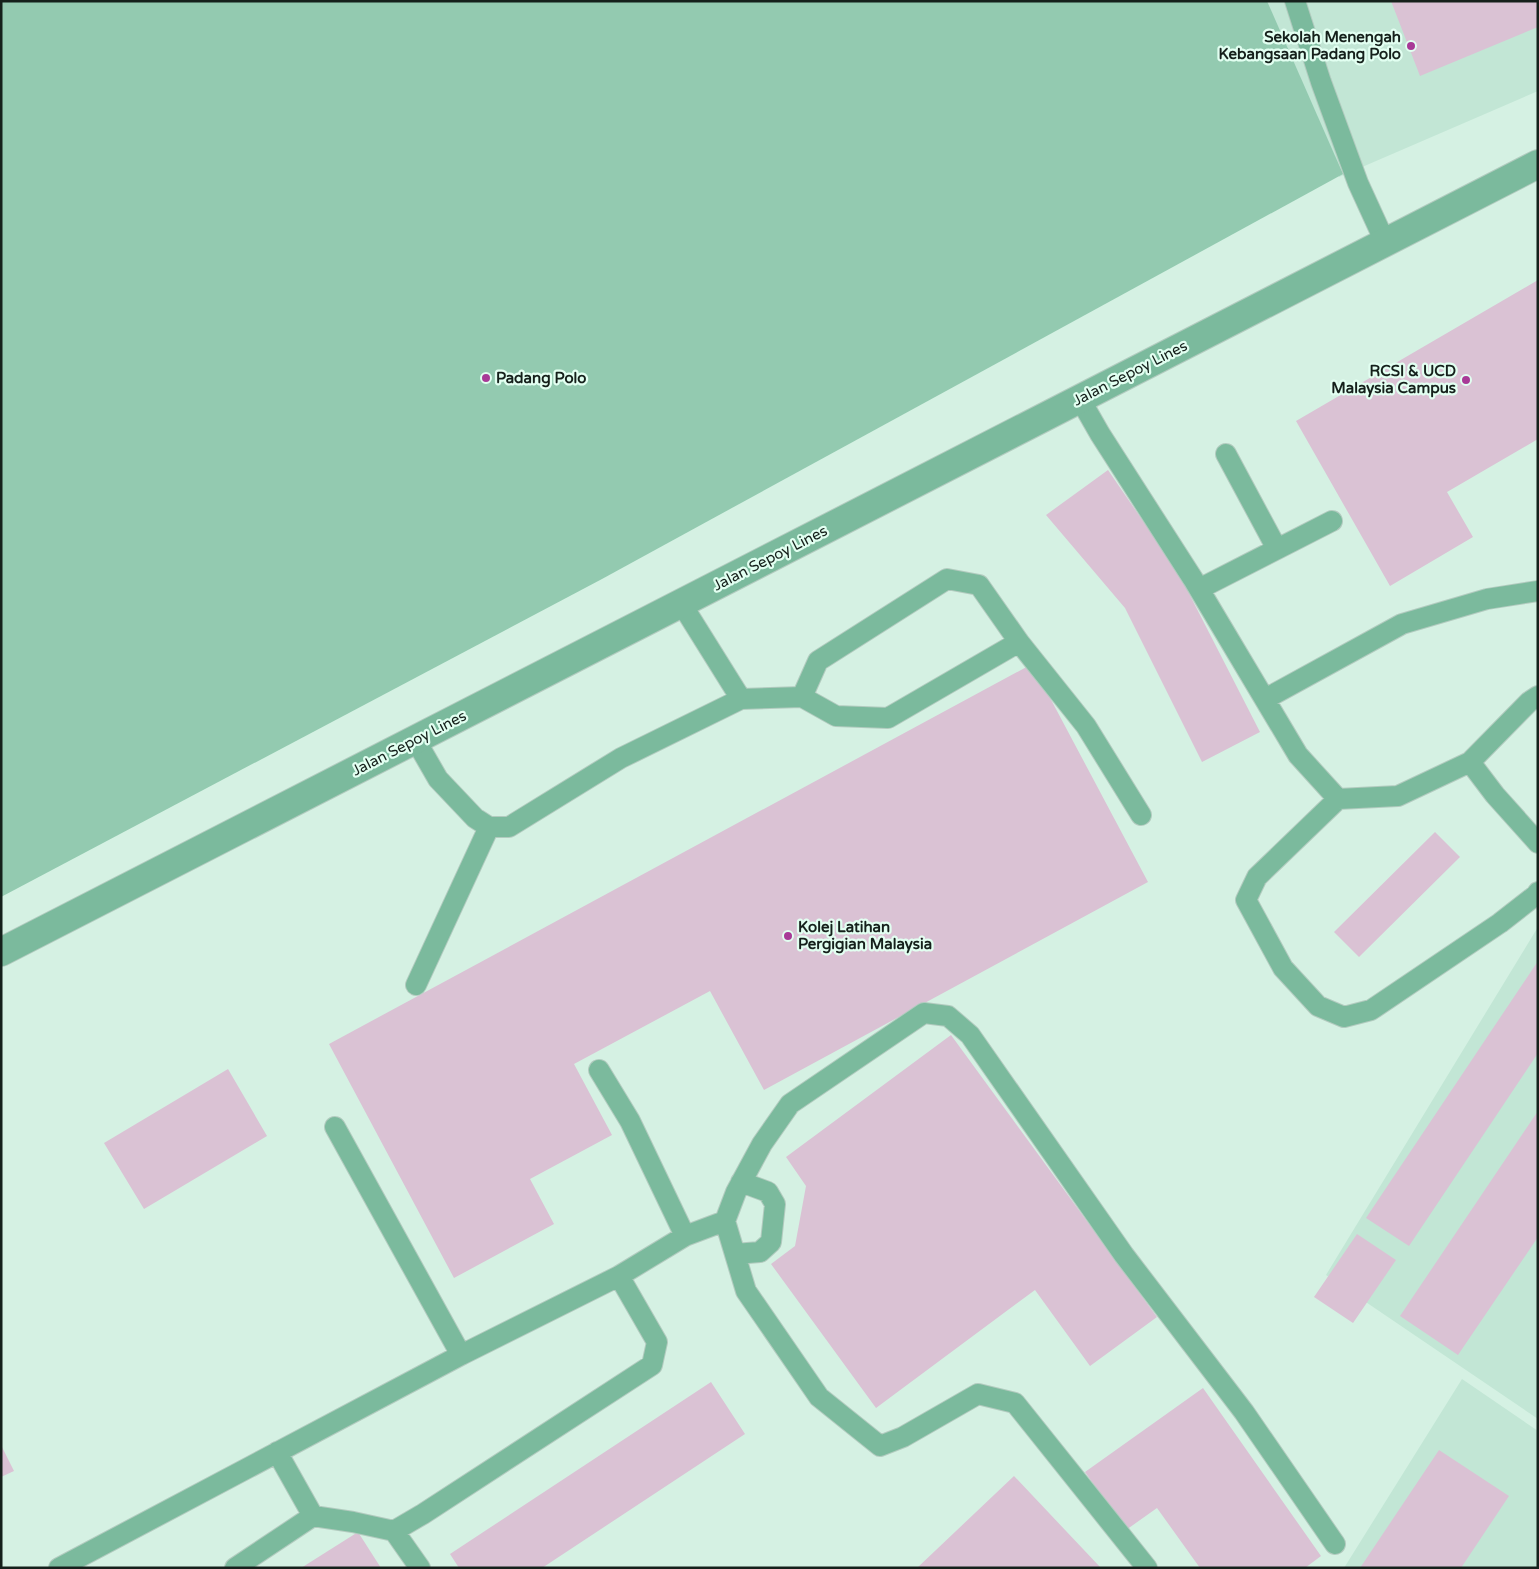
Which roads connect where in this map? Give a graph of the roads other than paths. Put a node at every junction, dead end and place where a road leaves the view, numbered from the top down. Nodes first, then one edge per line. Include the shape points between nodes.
1 (1295, 1) edge
2 (1538, 164) edge
3 (1385, 242) junction
4 (1080, 399) junction
5 (1226, 454) dead end
6 (1332, 521) dead end
7 (1277, 549) junction
8 (1198, 589) junction
9 (1538, 591) edge
10 (681, 604) junction
11 (1019, 642) junction
12 (1538, 696) edge
13 (802, 697) junction
14 (742, 699) junction
15 (1264, 699) junction
16 (416, 739) junction
17 (1470, 762) junction
18 (1338, 799) junction
19 (1141, 815) dead end
20 (489, 827) junction
21 (1538, 843) edge
22 (1538, 892) edge
23 (1, 952) edge
24 (416, 985) dead end
25 (599, 1070) dead end
26 (335, 1127) dead end
27 (741, 1182) junction
28 (725, 1221) junction
29 (685, 1236) junction
30 (735, 1254) junction
31 (619, 1276) junction
32 (461, 1355) junction
33 (277, 1452) junction
34 (313, 1516) junction
35 (394, 1531) junction
36 (1335, 1544) dead end
37 (59, 1568) edge
38 (235, 1568) edge
39 (420, 1568) edge
40 (1147, 1568) edge

1 - 3 lane via 1358,183
2 - 3 street, Jalan Sepoy Lines
3 - 4 street, Jalan Sepoy Lines
4 - 8 lane
4 - 10 street, Jalan Sepoy Lines
5 - 7 lane
6 - 7 lane
7 - 8 lane
8 - 15 lane
9 - 15 lane via 1488,599 1402,624
10 - 14 lane
10 - 16 street, Jalan Sepoy Lines
11 - 13 lane via 888,718 836,716
11 - 13 lane via 979,585 947,579 818,661
11 - 19 lane via 1086,726
12 - 17 lane
13 - 14 lane
14 - 20 lane via 621,758 509,827
15 - 18 lane via 1298,755
16 - 20 lane via 438,779 475,818
16 - 23 street, Jalan Sepoy Lines
17 - 18 lane via 1398,796
17 - 21 lane
18 - 22 lane via 1263,870 1246,900 1284,968 1318,1006 1344,1018 1371,1010 1500,923
20 - 24 lane
25 - 29 lane via 630,1121
26 - 32 lane
27 - 28 lane
27 - 30 lane via 768,1192 775,1204 771,1242 760,1252
27 - 36 lane via 790,1104 924,1013 948,1016 970,1034 1124,1255 1244,1412
28 - 29 lane
28 - 30 lane
29 - 31 lane
30 - 40 lane via 746,1291 819,1397 880,1446 903,1437 978,1394 1015,1403
31 - 32 lane
31 - 35 lane via 657,1342 652,1365
32 - 33 lane
33 - 34 lane
33 - 37 lane
34 - 35 lane
34 - 38 lane
35 - 39 lane

